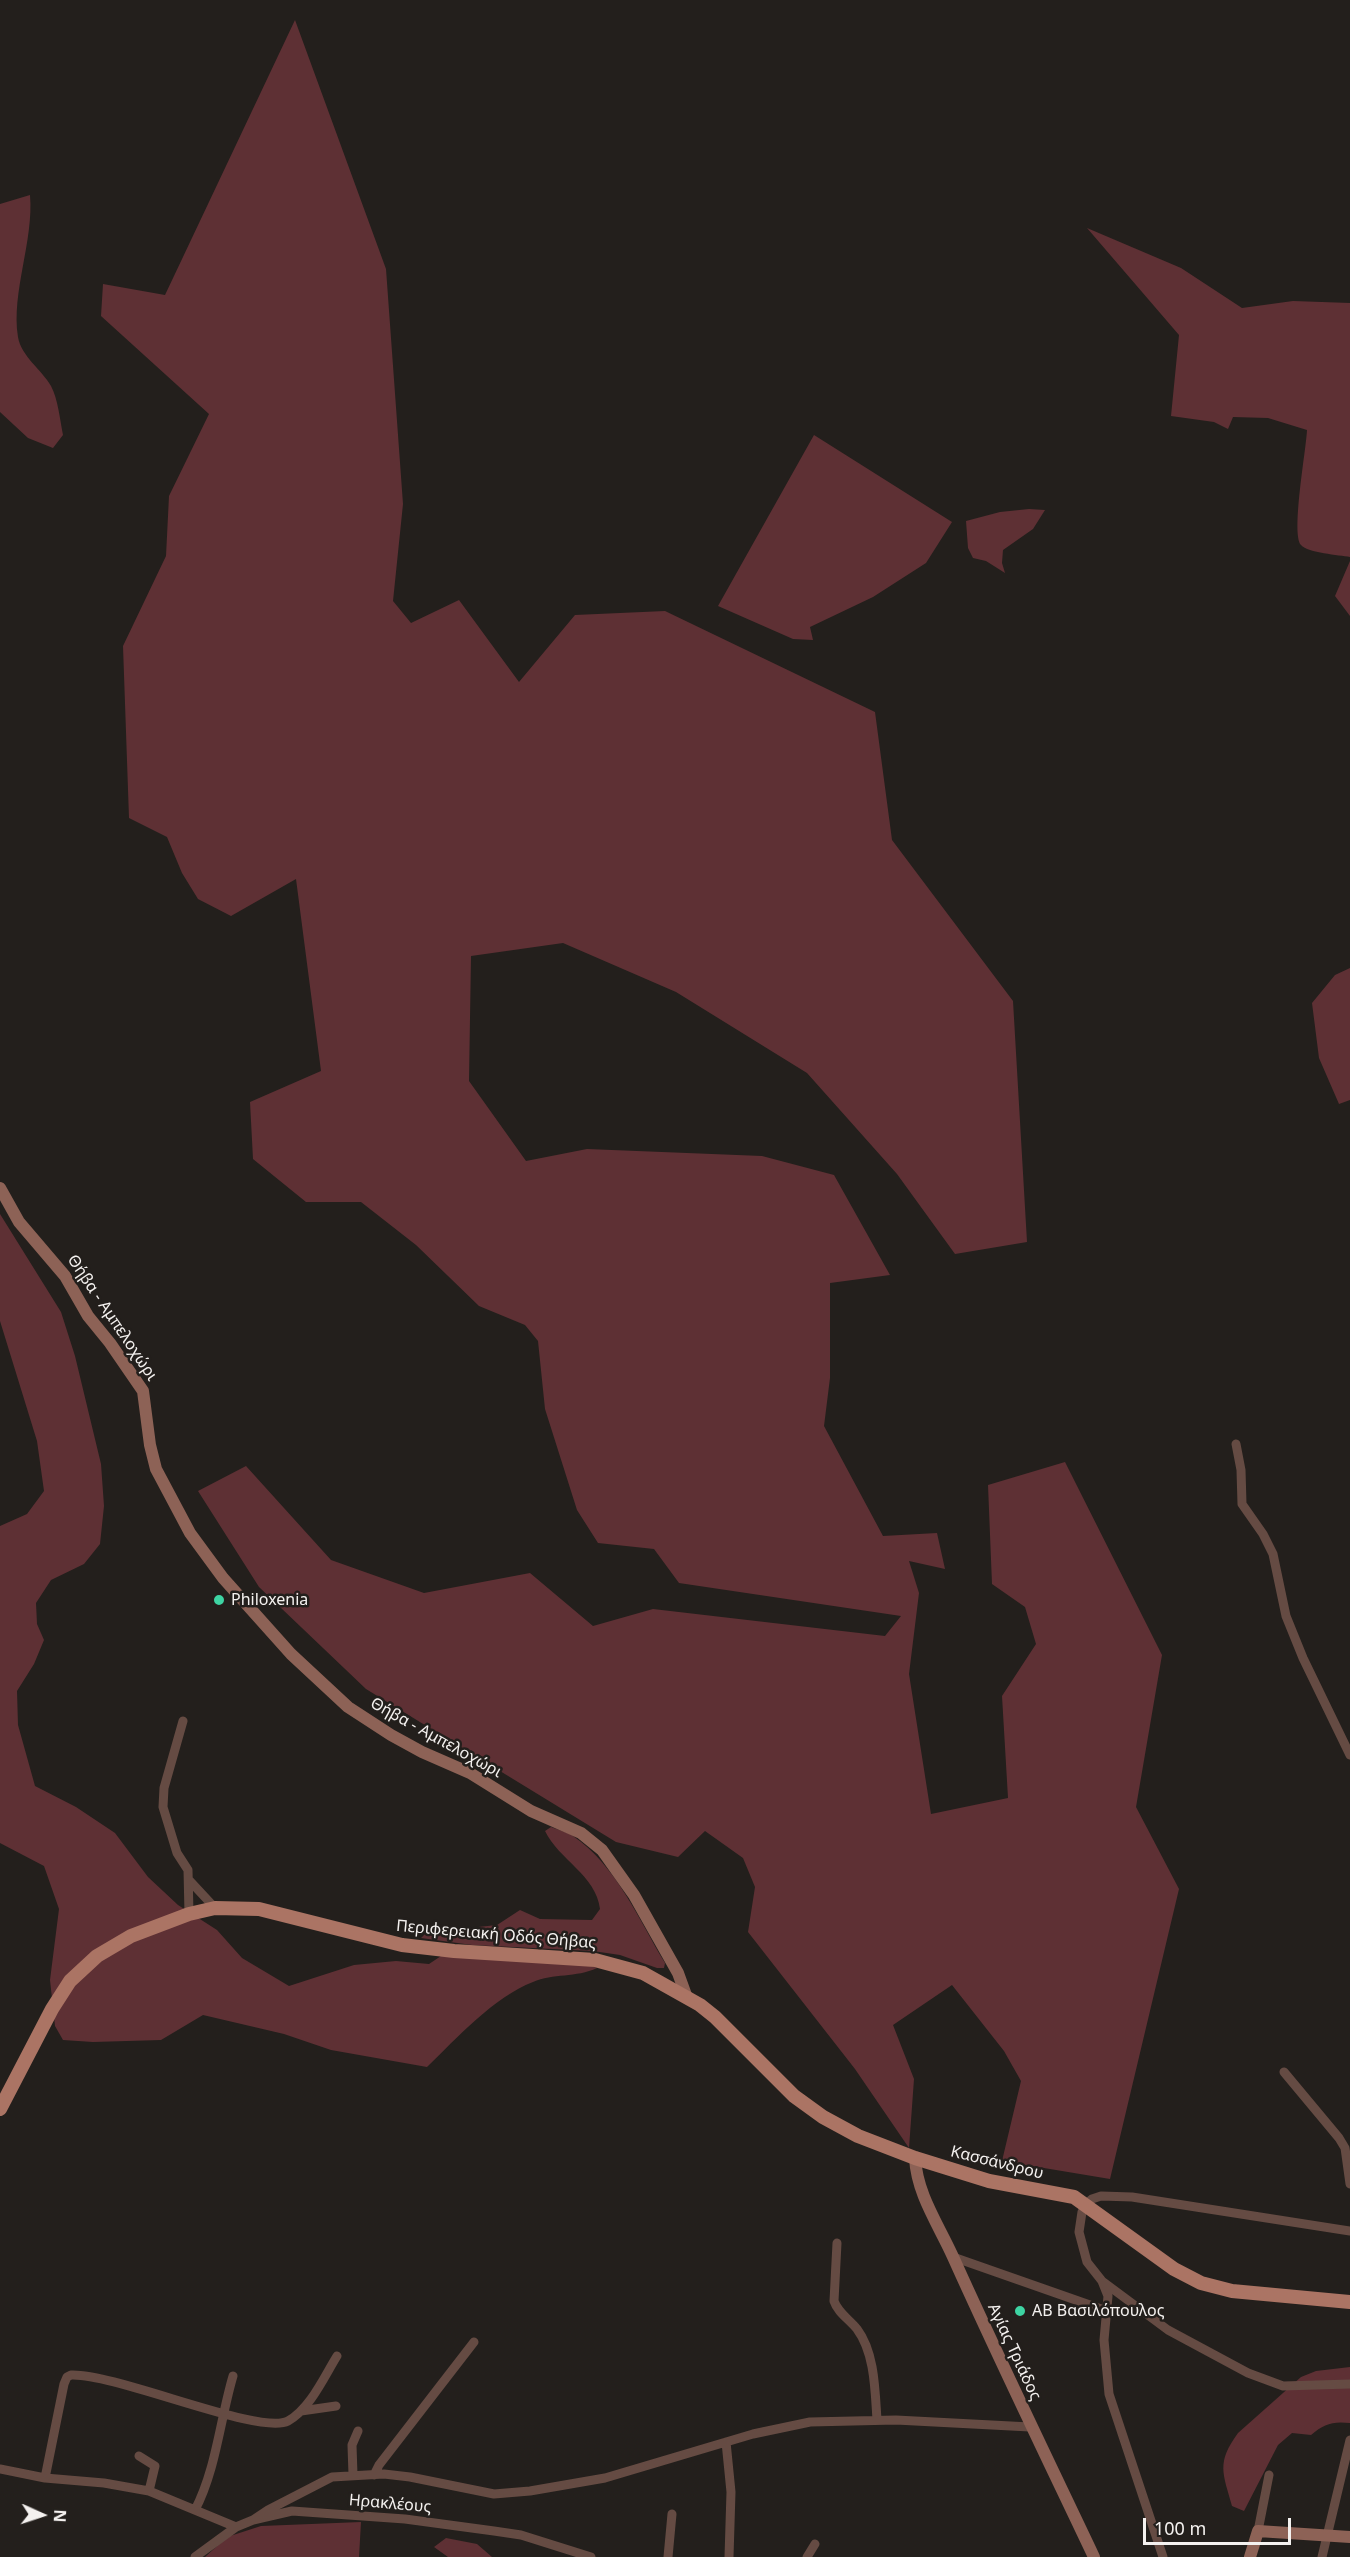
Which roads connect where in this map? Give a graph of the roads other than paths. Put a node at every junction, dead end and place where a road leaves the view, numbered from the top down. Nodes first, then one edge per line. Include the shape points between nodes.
1 (0, 1188) edge
2 (1236, 1444) dead end
3 (183, 1721) dead end
4 (1350, 1755) edge
5 (189, 1880) junction
6 (215, 1908) junction
7 (189, 1914) junction
8 (686, 1995) junction
9 (1284, 2072) dead end
10 (1, 2103) edge
11 (915, 2158) junction
12 (1350, 2184) edge
13 (1086, 2204) junction
14 (1350, 2231) edge
15 (837, 2243) dead end
16 (953, 2257) junction
17 (1102, 2281) junction
18 (1350, 2302) edge
19 (1107, 2312) junction
20 (474, 2342) dead end
21 (337, 2356) dead end
22 (233, 2376) dead end
23 (1350, 2384) edge
24 (336, 2406) dead end
25 (301, 2411) junction
26 (222, 2413) junction
27 (877, 2420) junction
28 (1030, 2427) junction
29 (358, 2431) dead end
30 (1350, 2440) edge
31 (726, 2442) junction
32 (139, 2456) dead end
33 (0, 2469) edge
34 (353, 2475) junction
35 (374, 2475) junction
36 (1269, 2475) dead end
37 (45, 2478) junction
38 (149, 2491) junction
39 (195, 2510) junction
40 (672, 2514) dead end
41 (254, 2520) junction
42 (237, 2527) junction
43 (1258, 2530) junction
44 (1326, 2535) junction
45 (1350, 2537) edge
46 (814, 2544) dead end
47 (195, 2557) edge
48 (591, 2557) edge
49 (668, 2557) edge
50 (729, 2557) edge
51 (807, 2557) edge
52 (1094, 2557) edge
53 (1163, 2557) edge
54 (1250, 2557) edge
55 (1322, 2557) edge

1 - 8 street, Θήβα - Αμπελοχώρι via 20,1222 65,1276 88,1316 143,1391 156,1469 190,1533 222,1578 291,1654 348,1707 531,1811 581,1833 602,1850 634,1895 678,1973
2 - 4 street via 1242,1504 1273,1554 1286,1616
3 - 5 street via 164,1788 163,1807
5 - 6 street
5 - 7 street
6 - 7 main road, Περιφερειακή Οδός Θήβας
6 - 8 main road, Περιφερειακή Οδός Θήβας via 259,1909 402,1945 596,1960 643,1973
7 - 10 main road, Περιφερειακή Οδός Θήβας via 114,1944 83,1967 52,2009
8 - 11 main road, Κασσάνδρου via 715,2017 794,2096 823,2117 858,2136
9 - 12 street via 1345,2148
11 - 13 main road, Κασσάνδρου via 989,2181 1074,2197
11 - 16 street, Αγίας Τριάδος via 920,2190
13 - 14 street via 1101,2196 1132,2197
13 - 17 street via 1079,2222 1080,2241 1087,2262
13 - 18 main road via 1174,2269 1201,2283 1271,2296
15 - 27 street via 834,2301 867,2349
16 - 19 street
16 - 28 street, Αγίας Τριάδος
17 - 19 street via 1108,2296
17 - 23 street via 1168,2330 1248,2373 1283,2386
19 - 53 street via 1104,2340 1109,2394
20 - 35 street
21 - 25 street
22 - 26 street
24 - 25 street
25 - 26 street via 280,2425
26 - 37 street via 71,2375 64,2384
26 - 39 street via 208,2482
27 - 28 street
27 - 31 street via 810,2422
28 - 52 street, Αγίας Τριάδος
29 - 34 street via 352,2445
30 - 44 street
31 - 35 street via 605,2478 521,2492 494,2494 410,2477
31 - 50 street
32 - 38 street via 155,2466
33 - 37 street
34 - 35 street
34 - 41 street via 315,2484
36 - 43 street
37 - 38 street
38 - 39 street
39 - 42 street
40 - 49 street
41 - 42 street, Ηρακλέους
41 - 48 street, Ηρακλέους via 292,2511 415,2520 521,2535
42 - 47 street, Ηρακλέους
43 - 44 street
43 - 54 street
44 - 45 street
44 - 55 street
46 - 51 street

